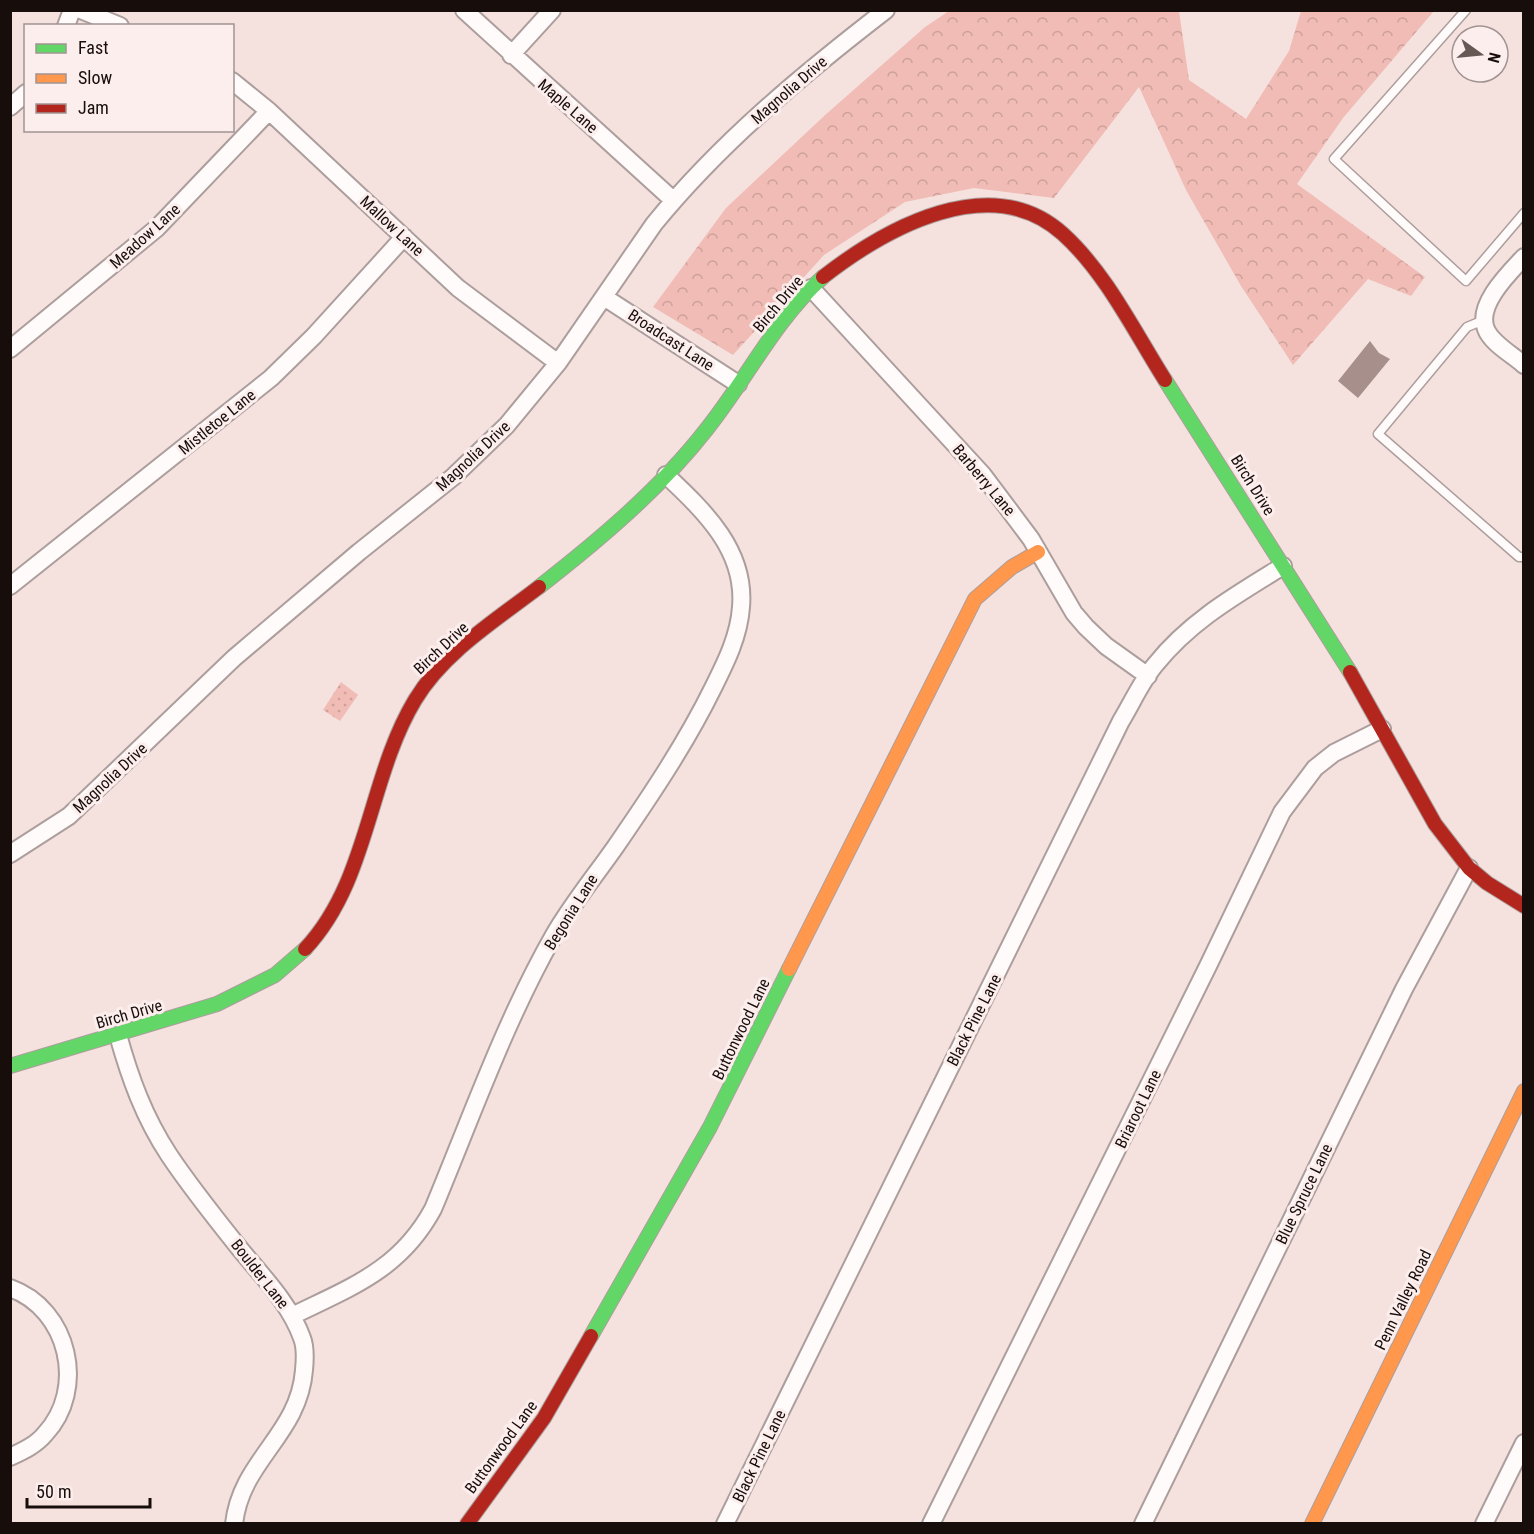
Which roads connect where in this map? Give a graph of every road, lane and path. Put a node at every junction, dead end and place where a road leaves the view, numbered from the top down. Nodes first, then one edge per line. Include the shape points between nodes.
1 (81, 10) edge
2 (464, 10) edge
3 (552, 10) edge
4 (886, 10) edge
5 (1466, 10) edge
6 (115, 24) edge
7 (511, 56) junction
8 (234, 83) edge
9 (24, 95) edge
10 (10, 106) edge
11 (269, 111) junction
12 (673, 200) junction
13 (1524, 213) edge
14 (404, 237) junction
15 (1524, 257) edge
16 (811, 288) junction
17 (604, 297) junction
18 (1484, 320) junction
19 (10, 349) edge
20 (558, 363) junction
21 (1524, 364) edge
22 (738, 384) junction
23 (666, 475) junction
24 (1038, 552) junction
25 (1524, 557) edge
26 (1283, 566) junction
27 (10, 586) edge
28 (1148, 675) junction
29 (1382, 729) junction
30 (10, 854) edge
31 (1469, 868) junction
32 (1524, 906) edge
33 (118, 1035) junction
34 (10, 1066) edge
35 (1524, 1091) edge
36 (1518, 1116) edge
37 (10, 1288) edge
38 (292, 1316) junction
39 (1524, 1443) edge
40 (10, 1457) edge
41 (234, 1524) edge
42 (467, 1524) edge
43 (725, 1524) edge
44 (931, 1524) edge
45 (1143, 1524) edge
46 (1312, 1524) edge
47 (1484, 1524) edge

1 - 6 street
2 - 7 street, Maple Lane
3 - 7 street
4 - 12 street, Magnolia Drive via 771,104
5 - 13 lane via 1334,159 1466,280
7 - 12 street, Maple Lane
8 - 11 street, Mallow Lane
9 - 10 street
11 - 14 street, Mallow Lane
11 - 19 street, Meadow Lane via 157,228
12 - 17 street, Magnolia Drive
14 - 20 street, Mallow Lane via 473,300
14 - 27 street, Mistletoe Lane via 271,378
15 - 18 street via 1492,297
16 - 22 street, Birch Drive via 782,319
16 - 24 street, Barberry Lane via 981,472
16 - 26 street, Birch Drive via 869,243 925,217 982,205 1002,206 1041,218 1060,231 1095,269
17 - 20 street, Magnolia Drive
17 - 22 street, Broadcast Lane
18 - 21 street via 1490,335
18 - 25 lane via 1467,327 1378,434 1519,557
20 - 30 street, Magnolia Drive via 507,425 453,477 251,643 69,816
22 - 23 street, Birch Drive via 700,439
23 - 33 street, Birch Drive via 583,552 473,639 422,689 386,757 352,871 336,907 310,944 262,983 236,997
23 - 38 street, Begonia Lane via 722,535 736,563 741,607 729,655 681,746 553,938 420,1234 363,1281
24 - 28 street, Barberry Lane via 1086,627
24 - 42 street, Buttonwood Lane via 1004,573 975,599 710,1127 544,1418
26 - 28 street, Black Pine Lane via 1202,618
26 - 29 street, Birch Drive
28 - 43 street, Black Pine Lane via 1121,722
29 - 31 street, Birch Drive via 1435,824
29 - 44 street, Briaroot Lane via 1334,753 1315,768 1282,812
31 - 32 street, Birch Drive
31 - 45 street, Blue Spruce Lane via 1404,988
33 - 34 street, Birch Drive
33 - 38 street, Boulder Lane via 136,1093 164,1147
35 - 36 street, Penn Valley Road
36 - 46 street, Penn Valley Road
37 - 40 street via 30,1298 56,1324 68,1363 63,1404 54,1423 30,1447
38 - 41 street, Boulder Lane via 305,1351 302,1388 288,1423 250,1474 239,1496
39 - 47 street

